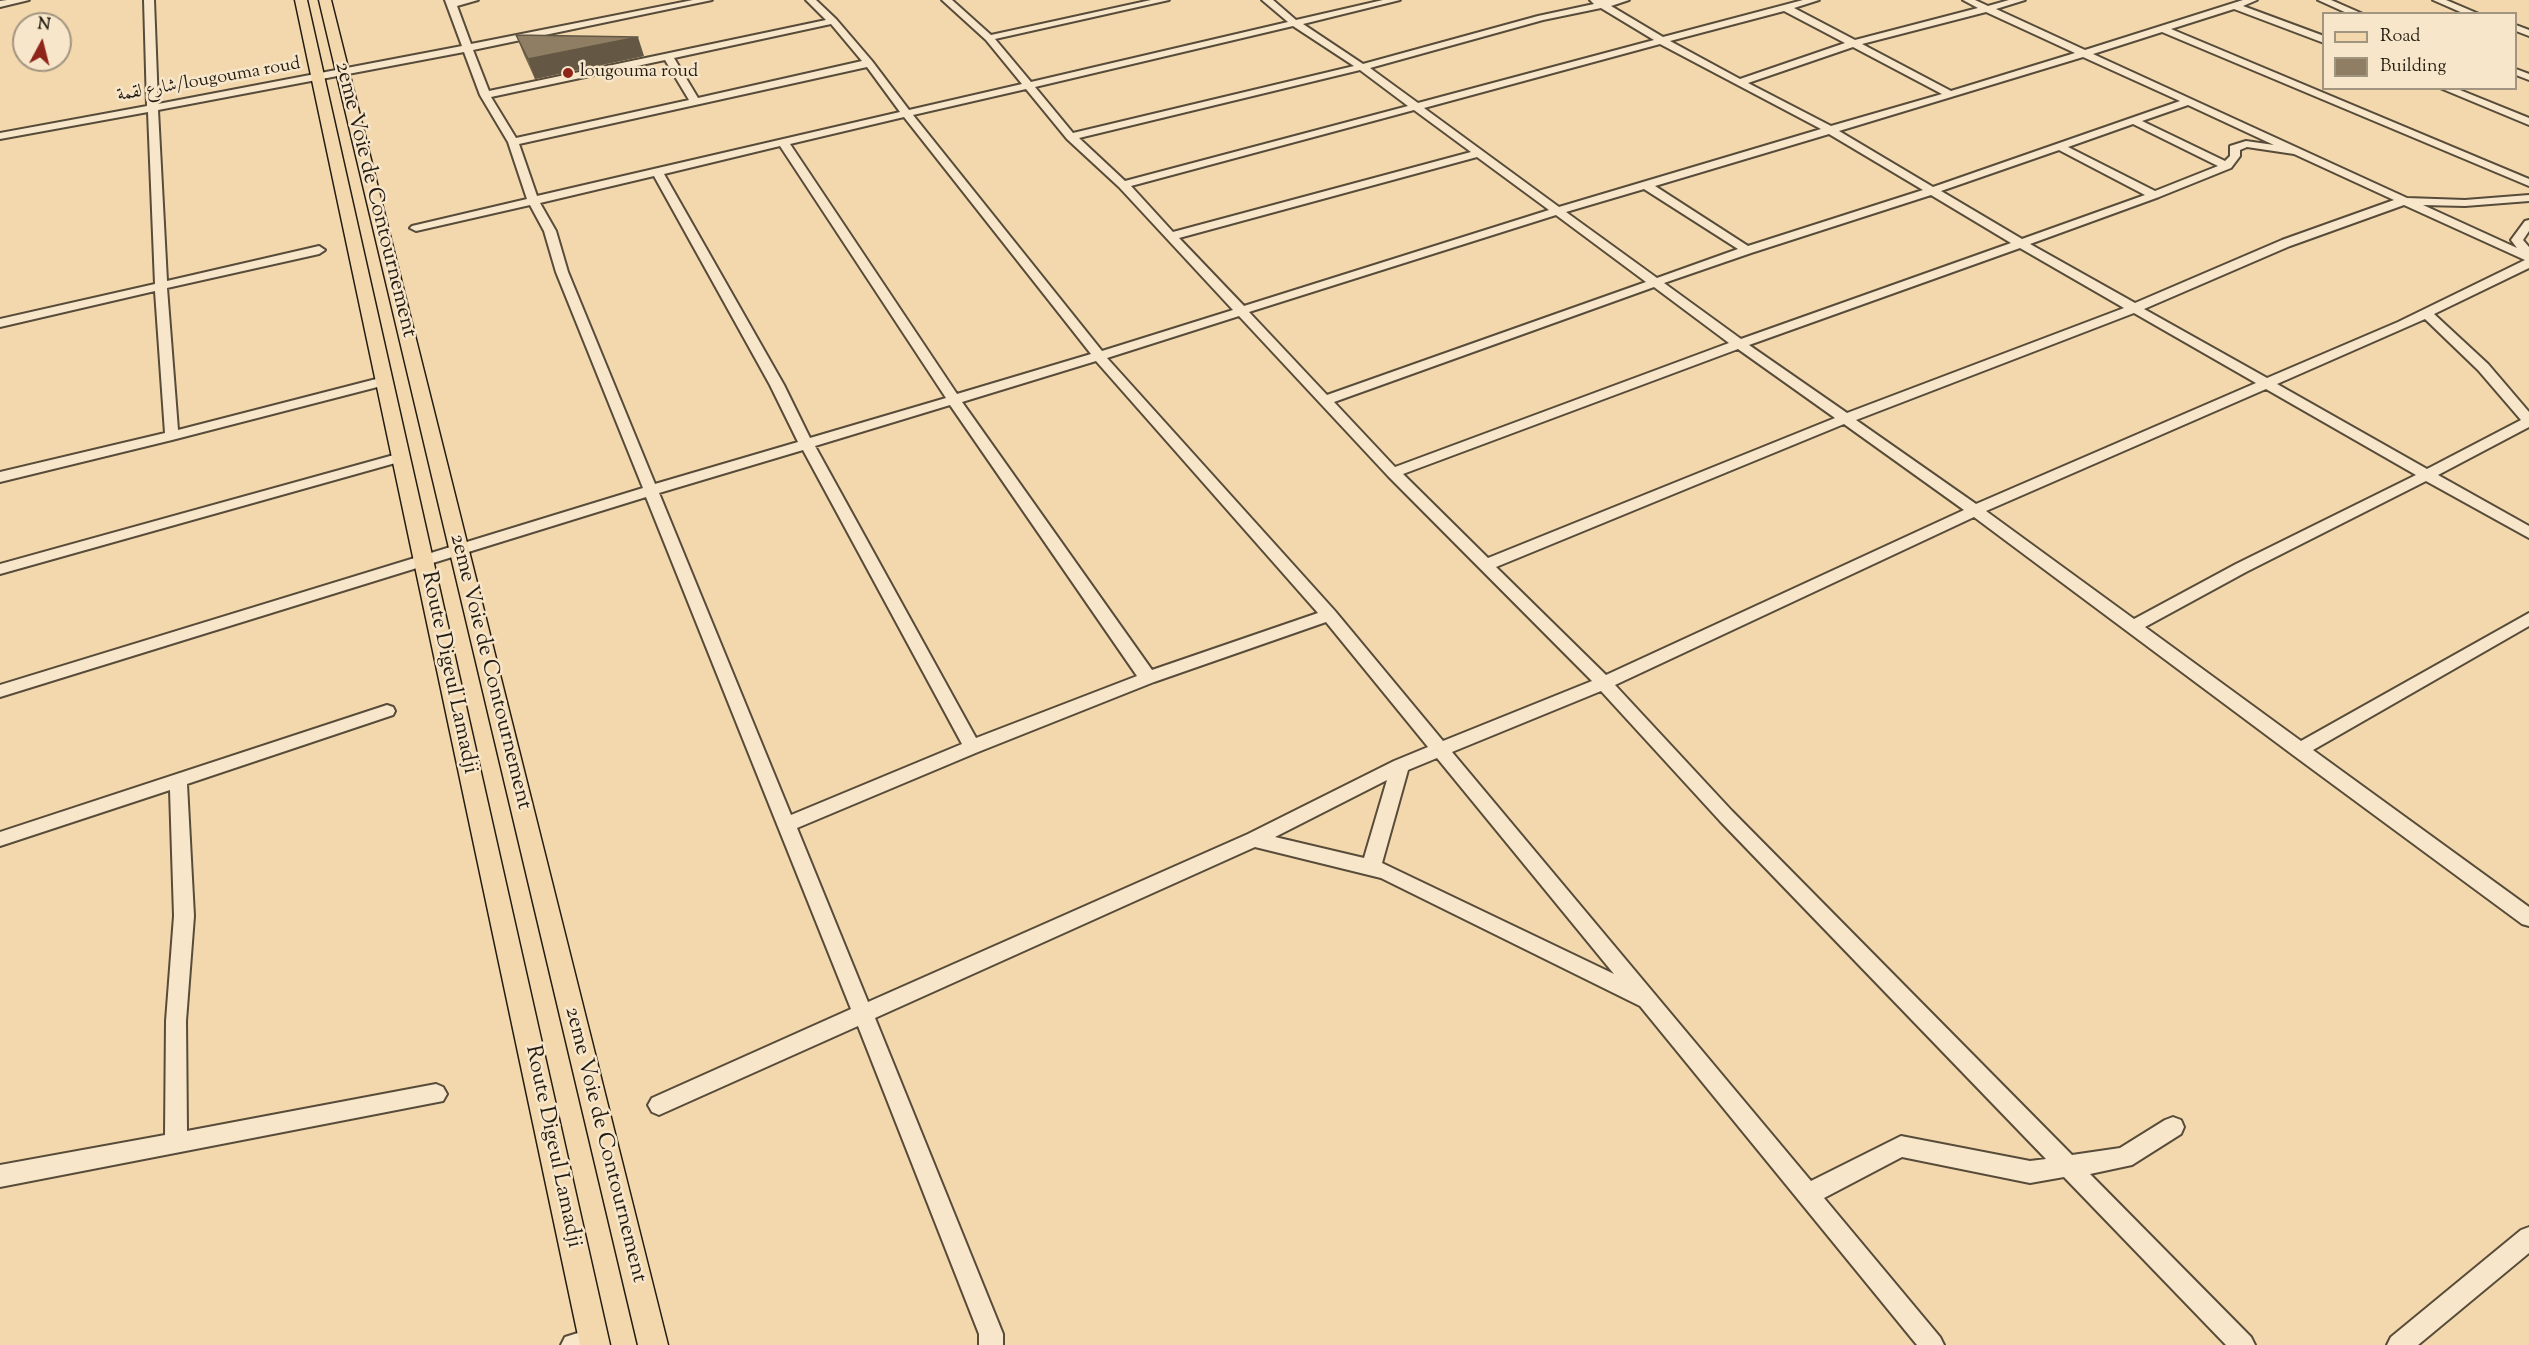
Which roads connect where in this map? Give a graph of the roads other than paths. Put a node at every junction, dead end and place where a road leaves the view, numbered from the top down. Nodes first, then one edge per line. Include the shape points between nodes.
1 (24, 0) edge
2 (149, 0) edge
3 (301, 0) edge
4 (325, 0) edge
5 (473, 0) edge
6 (707, 0) edge
7 (811, 0) edge
8 (946, 0) edge
9 (1164, 0) edge
10 (1267, 0) edge
11 (1395, 0) edge
12 (1624, 0) edge
13 (1814, 0) edge
14 (1968, 0) edge
15 (2020, 0) edge
16 (2323, 0) edge
17 (2438, 0) edge
18 (451, 2) edge
19 (1599, 2) edge
20 (2243, 2) edge
21 (0, 4) edge
22 (1785, 8) junction
23 (1987, 9) junction
24 (2354, 12) edge
25 (2470, 12) edge
26 (833, 21) junction
27 (1293, 22) junction
28 (1817, 24) junction
29 (2164, 29) junction
30 (988, 38) junction
31 (2322, 39) edge
32 (1662, 40) junction
33 (1855, 43) junction
34 (467, 48) junction
35 (2085, 54) junction
36 (668, 56) junction
37 (869, 63) junction
38 (1362, 67) junction
39 (343, 74) junction
40 (318, 78) junction
41 (1740, 82) junction
42 (1030, 86) junction
43 (2450, 90) edge
44 (1950, 94) junction
45 (485, 95) junction
46 (695, 102) junction
47 (2187, 102) junction
48 (1414, 106) junction
49 (152, 109) junction
50 (907, 114) junction
51 (2134, 121) junction
52 (2529, 122) edge
53 (2242, 126) junction
54 (1828, 129) junction
55 (0, 136) edge
56 (1071, 137) junction
57 (513, 142) junction
58 (783, 142) junction
59 (2246, 144) junction
60 (2058, 146) junction
61 (2297, 151) junction
62 (1479, 153) junction
63 (2227, 166) junction
64 (657, 171) junction
65 (2529, 183) edge
66 (1123, 185) junction
67 (1646, 185) junction
68 (1932, 191) junction
69 (2155, 195) junction
70 (2529, 198) edge
71 (533, 201) junction
72 (2403, 201) junction
73 (1557, 211) junction
74 (2529, 223) edge
75 (416, 228) dead end
76 (1171, 236) junction
77 (2022, 244) junction
78 (319, 250) dead end
79 (1747, 250) junction
80 (2529, 256) edge
81 (2529, 263) edge
82 (1654, 282) junction
83 (160, 287) junction
84 (2135, 308) junction
85 (1242, 310) junction
86 (2426, 313) junction
87 (0, 323) edge
88 (1739, 344) junction
89 (1099, 356) junction
90 (384, 381) junction
91 (2266, 383) junction
92 (953, 399) junction
93 (1325, 400) junction
94 (1845, 419) junction
95 (172, 436) junction
96 (806, 443) junction
97 (401, 457) junction
98 (1393, 473) junction
99 (2428, 476) junction
100 (0, 477) edge
101 (649, 491) junction
102 (1975, 510) junction
103 (2529, 533) edge
104 (459, 548) junction
105 (423, 560) junction
106 (1484, 566) junction
107 (0, 569) edge
108 (1329, 615) junction
109 (2529, 619) edge
110 (2133, 626) junction
111 (1148, 678) junction
112 (1604, 683) junction
113 (0, 691) edge
114 (387, 711) dead end
115 (972, 747) junction
116 (1438, 748) junction
117 (2299, 750) junction
118 (1400, 766) junction
119 (178, 779) junction
120 (785, 825) junction
121 (0, 839) edge
122 (1254, 839) junction
123 (1371, 868) junction
124 (2529, 918) edge
125 (1647, 1001) junction
126 (863, 1013) junction
127 (436, 1094) dead end
128 (659, 1105) dead end
129 (2173, 1127) dead end
130 (176, 1142) junction
131 (2068, 1167) junction
132 (0, 1176) edge
133 (1807, 1195) junction
134 (2529, 1238) edge
135 (588, 1343) edge
136 (653, 1345) edge
137 (991, 1345) edge
138 (1932, 1345) edge
139 (2243, 1345) edge
140 (2399, 1345) edge

1 - 21 street
2 - 49 street
3 - 40 main road, Route Digeul Lamadji
4 - 39 main road, 2eme Voie de Contournement
5 - 18 street
6 - 34 street, شارع لقمة/lougouma roud
7 - 26 street
8 - 30 street
9 - 30 street
10 - 27 street
11 - 27 street
12 - 19 street
13 - 22 street
13 - 28 street
14 - 23 street
15 - 23 street
16 - 24 street
17 - 25 street
18 - 34 street
19 - 32 street
19 - 38 street
20 - 29 street
20 - 31 street
22 - 28 street
22 - 32 street
23 - 33 street
23 - 35 street
26 - 36 street
26 - 37 street
27 - 38 street
27 - 42 street
28 - 33 street
29 - 35 street
29 - 65 street
30 - 42 street
32 - 41 street
32 - 48 street
33 - 41 street
33 - 44 street
34 - 39 street, شارع لقمة/lougouma roud
34 - 45 street
35 - 44 street
35 - 47 street
36 - 45 street
36 - 46 street
37 - 46 street
37 - 50 street
38 - 48 street
38 - 56 street
39 - 40 street, شارع لقمة/lougouma roud
39 - 104 main road, 2eme Voie de Contournement
40 - 49 street, شارع لقمة/lougouma roud
40 - 90 main road, Route Digeul Lamadji
41 - 54 street
42 - 50 street
42 - 56 street
43 - 52 street
44 - 54 street
45 - 57 street
46 - 57 street
47 - 51 street
47 - 53 street
48 - 62 street
48 - 66 street
49 - 55 street, شارع لقمة/lougouma roud
49 - 83 street
50 - 58 street
50 - 89 street
51 - 60 street
51 - 63 street
53 - 59 street via 2252,137
53 - 61 street
54 - 67 street
54 - 68 street
56 - 66 street
57 - 71 street
58 - 64 street
58 - 92 street
59 - 61 street
59 - 63 street via 2234,148 2235,156
60 - 68 street
60 - 69 street
61 - 72 street
62 - 73 street
62 - 76 street
63 - 69 street
64 - 71 street
64 - 96 street
66 - 76 street
67 - 73 street
67 - 79 street
68 - 77 street
68 - 79 street
69 - 77 street
70 - 72 street
71 - 75 street
71 - 101 street via 550,231 562,272
72 - 80 street
72 - 84 street via 2286,243
73 - 82 street
73 - 85 street
74 - 80 street via 2517,240
76 - 85 street
77 - 84 street
77 - 88 street
78 - 83 street
79 - 82 street
81 - 86 street
82 - 88 street
82 - 93 street
83 - 87 street
83 - 95 street
84 - 91 street
84 - 94 street
85 - 89 street
85 - 93 street
86 - 91 street
86 - 99 street via 2483,367 2529,421
88 - 94 street
88 - 98 street
89 - 92 street
89 - 108 street
90 - 95 street
90 - 97 main road, Route Digeul Lamadji
91 - 99 street
91 - 102 street
92 - 96 street
92 - 111 street
93 - 98 street
94 - 102 street
94 - 106 street
95 - 100 street
96 - 101 street
96 - 115 street
97 - 105 main road, Route Digeul Lamadji
97 - 107 street
98 - 106 street
99 - 103 street
99 - 110 street
101 - 104 street
101 - 120 street
102 - 110 street
102 - 112 street
104 - 105 street
104 - 136 main road, 2eme Voie de Contournement
105 - 113 street
105 - 135 main road, Route Digeul Lamadji
106 - 112 street
108 - 111 street
108 - 116 street
109 - 117 street
110 - 117 street
111 - 115 street
112 - 116 street
112 - 131 street via 1726,816
114 - 119 street
115 - 120 street
116 - 118 street
116 - 125 street
117 - 124 street
118 - 122 street
118 - 123 street
119 - 121 street
119 - 130 street via 184,915 176,1021
120 - 126 street
122 - 123 street
122 - 126 street
123 - 125 street via 1385,871
125 - 133 street
126 - 128 street
126 - 137 street via 991,1334
127 - 130 street
129 - 131 street via 2124,1158
130 - 132 street
131 - 133 street via 2030,1172 1901,1146
131 - 139 street
133 - 138 street
134 - 140 street

